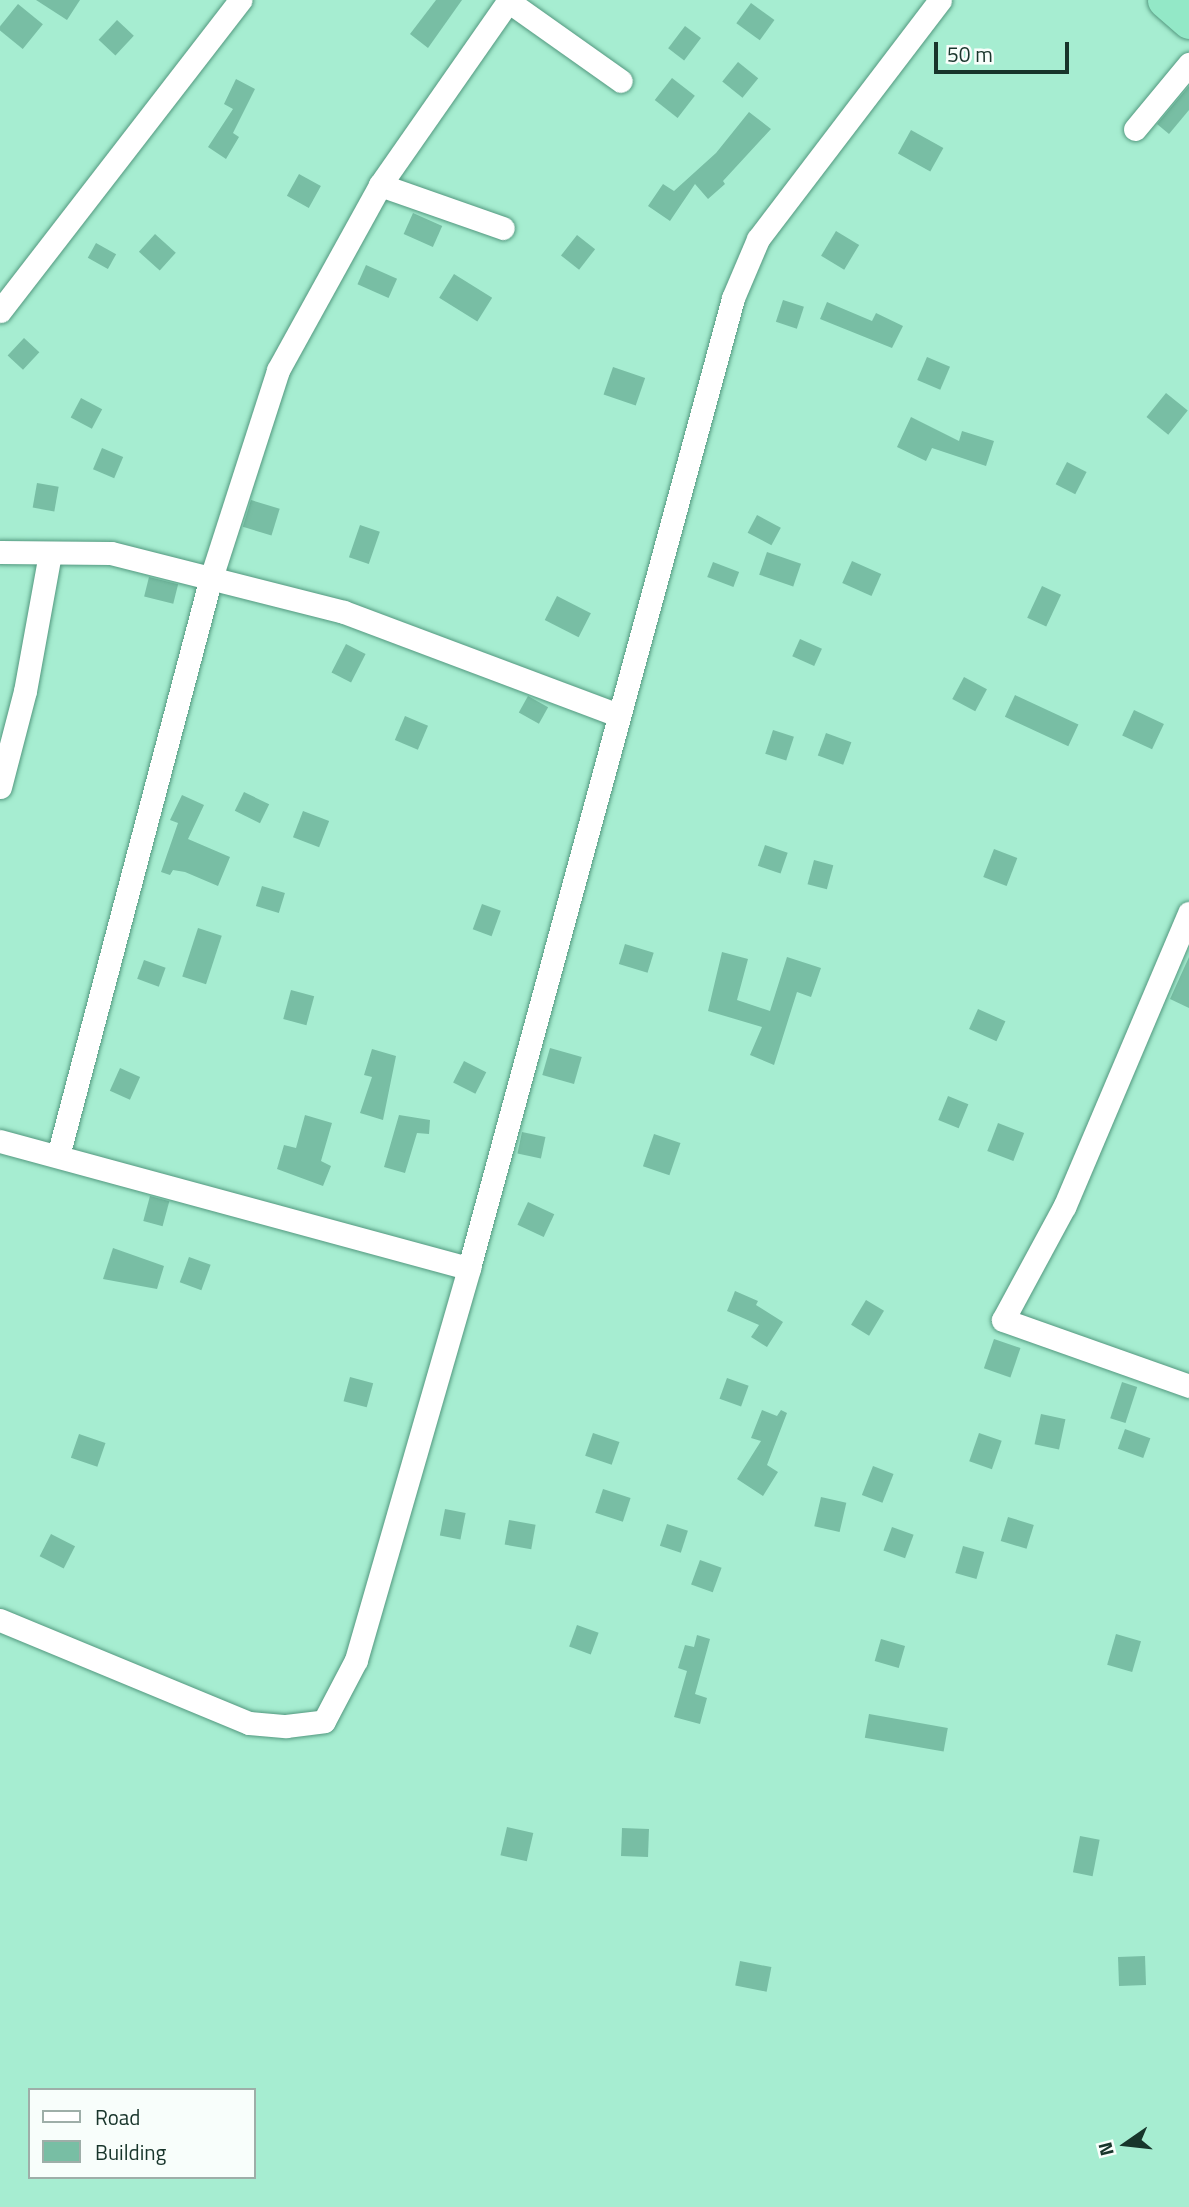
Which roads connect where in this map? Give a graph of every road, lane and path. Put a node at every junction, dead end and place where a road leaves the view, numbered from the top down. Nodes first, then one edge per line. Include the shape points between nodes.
1 (240, 0) edge
2 (940, 0) edge
3 (1165, 0) edge
4 (508, 1) edge
5 (1189, 21) edge
6 (1189, 64) edge
7 (621, 81) dead end
8 (1135, 129) dead end
9 (380, 185) junction
10 (503, 228) dead end
11 (0, 311) edge
12 (0, 552) edge
13 (50, 553) junction
14 (210, 581) junction
15 (618, 715) junction
16 (0, 787) edge
17 (1189, 913) edge
18 (0, 1140) edge
19 (58, 1156) junction
20 (469, 1268) junction
21 (1189, 1386) edge
22 (0, 1620) edge

1 - 11 street
2 - 15 street via 758,239 733,298
3 - 5 highway
4 - 7 street
4 - 9 street
6 - 8 street
9 - 10 street
9 - 14 street via 278,370
12 - 13 street
13 - 14 street via 111,553
13 - 16 street via 25,691
14 - 15 street via 344,612
14 - 19 street
15 - 20 street
17 - 21 street via 1064,1207 1003,1320
18 - 19 street
19 - 20 street
20 - 22 street via 356,1660 324,1721 286,1727 250,1723

